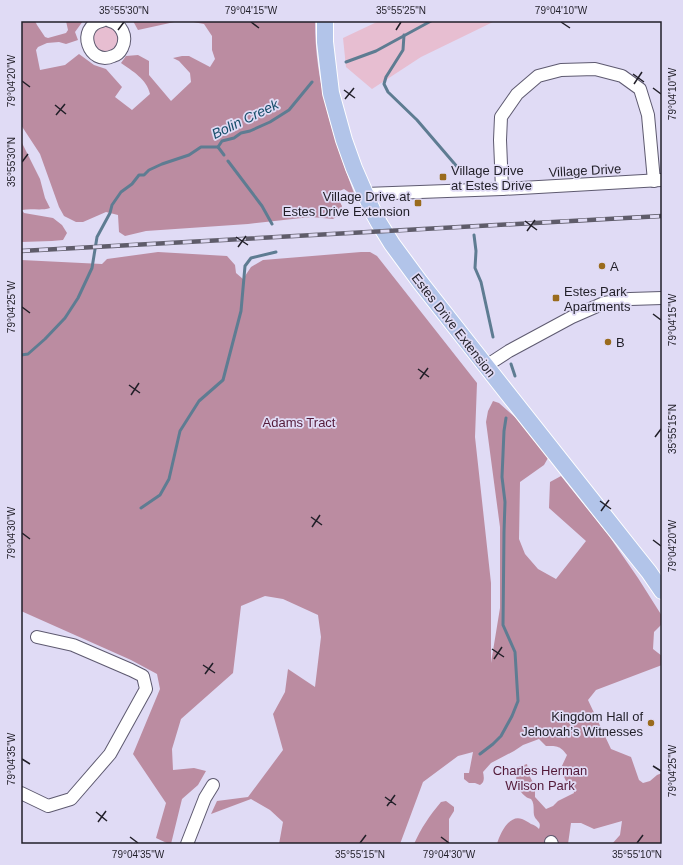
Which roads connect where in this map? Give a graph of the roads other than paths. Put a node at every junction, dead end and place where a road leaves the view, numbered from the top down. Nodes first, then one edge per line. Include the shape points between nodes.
1 (325, 21) edge
2 (658, 180) edge
3 (502, 189) junction
4 (365, 194) junction
5 (662, 298) edge
6 (486, 366) junction
7 (662, 591) edge
8 (37, 637) dead end
9 (213, 785) dead end
10 (21, 793) edge
11 (187, 844) edge

1 - 4 main road, Estes Drive Extension via 331,93 344,140
2 - 3 street, Village Drive
2 - 3 street via 648,115 640,89 622,76 608,72 594,69 560,70 538,76 517,94 501,117
3 - 4 street, Village Drive
4 - 6 main road, Estes Drive Extension via 398,253
5 - 6 street via 604,303 515,347
6 - 7 main road, Estes Drive Extension
8 - 10 street via 73,645 131,670 143,676 146,689 110,754 71,799 48,806
9 - 11 street via 205,798

